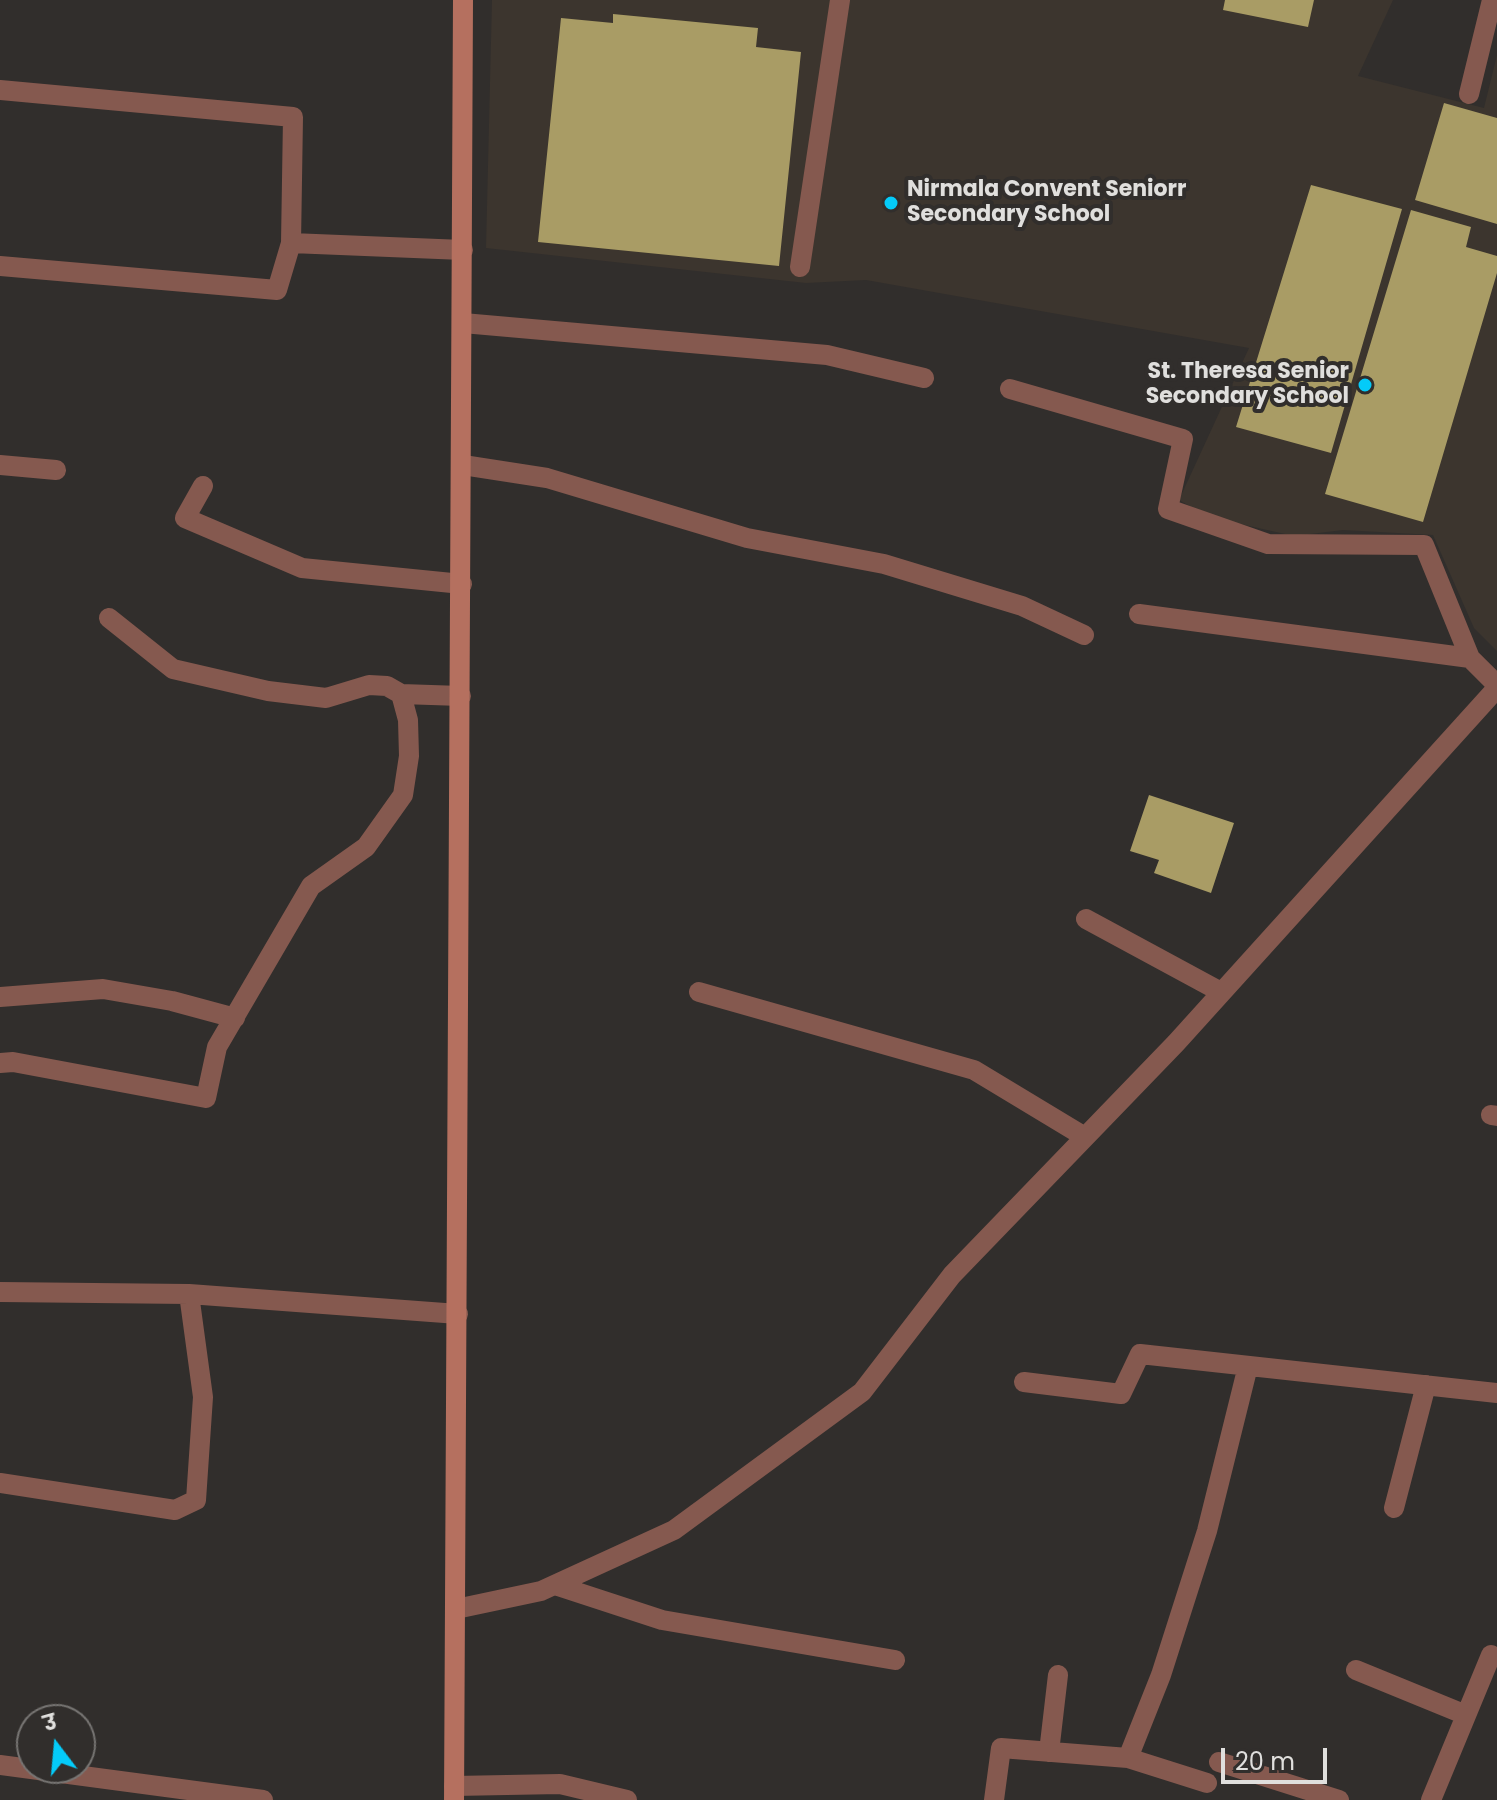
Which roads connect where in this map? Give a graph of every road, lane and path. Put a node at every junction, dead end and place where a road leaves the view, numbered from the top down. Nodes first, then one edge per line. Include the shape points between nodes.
1 (463, 0) edge
2 (840, 0) edge
3 (1492, 0) edge
4 (0, 90) edge
5 (1469, 94) dead end
6 (291, 243) junction
7 (463, 250) junction
8 (0, 266) edge
9 (800, 267) dead end
10 (463, 323) junction
11 (924, 378) dead end
12 (1010, 389) dead end
13 (0, 465) edge
14 (463, 465) junction
15 (56, 470) dead end
16 (203, 486) dead end
17 (462, 584) junction
18 (1139, 614) dead end
19 (109, 618) dead end
20 (1084, 635) dead end
21 (1470, 658) junction
22 (1497, 686) edge
23 (401, 694) junction
24 (461, 696) junction
25 (1086, 919) dead end
26 (699, 992) dead end
27 (1221, 992) junction
28 (0, 997) edge
29 (235, 1018) junction
30 (0, 1063) edge
31 (1085, 1137) junction
32 (0, 1292) edge
33 (189, 1294) junction
34 (458, 1314) junction
35 (1248, 1366) junction
36 (1024, 1382) dead end
37 (1426, 1385) junction
38 (1497, 1393) edge
39 (0, 1483) edge
40 (1394, 1508) dead end
41 (555, 1585) junction
42 (456, 1609) junction
43 (1491, 1655) dead end
44 (895, 1660) dead end
45 (1356, 1670) dead end
46 (1058, 1675) dead end
47 (1466, 1715) junction
48 (1049, 1752) junction
49 (1128, 1758) junction
50 (1219, 1762) dead end
51 (0, 1765) edge
52 (1207, 1783) dead end
53 (454, 1793) edge
54 (263, 1800) edge
55 (627, 1800) edge
56 (994, 1800) edge
57 (1339, 1800) edge
58 (1431, 1800) edge

1 - 7 main road
2 - 9 street
3 - 5 street
4 - 6 street via 293,117
6 - 7 street
6 - 8 street via 277,290
7 - 10 main road
10 - 11 street via 827,355
10 - 14 main road
12 - 21 street via 1183,439 1168,509 1268,544 1424,545
13 - 15 street
14 - 17 main road
14 - 20 street via 547,478 747,538 884,564 1022,606
16 - 17 street via 185,518 302,568
17 - 24 main road
18 - 21 street
19 - 23 street via 173,669 326,698 369,685
21 - 22 street
22 - 27 street
23 - 24 street
23 - 29 street via 409,744 403,795 366,847 311,886
24 - 34 main road
25 - 27 street
26 - 31 street via 974,1070
27 - 31 street
28 - 29 street via 103,989
29 - 30 street via 217,1047 206,1098
31 - 41 street via 952,1275 862,1392 674,1530
32 - 33 street
33 - 34 street
33 - 39 street via 203,1397 196,1500 175,1510
34 - 42 main road
35 - 36 street via 1140,1354 1121,1394
35 - 37 street
35 - 49 street via 1207,1531
37 - 38 street
37 - 40 street
41 - 42 street
41 - 44 street via 662,1620
42 - 53 main road
43 - 47 street
45 - 47 street
46 - 48 street
47 - 58 street
48 - 49 street
48 - 56 street via 1001,1748
49 - 52 street
50 - 57 street
51 - 54 street
53 - 55 street via 560,1784

